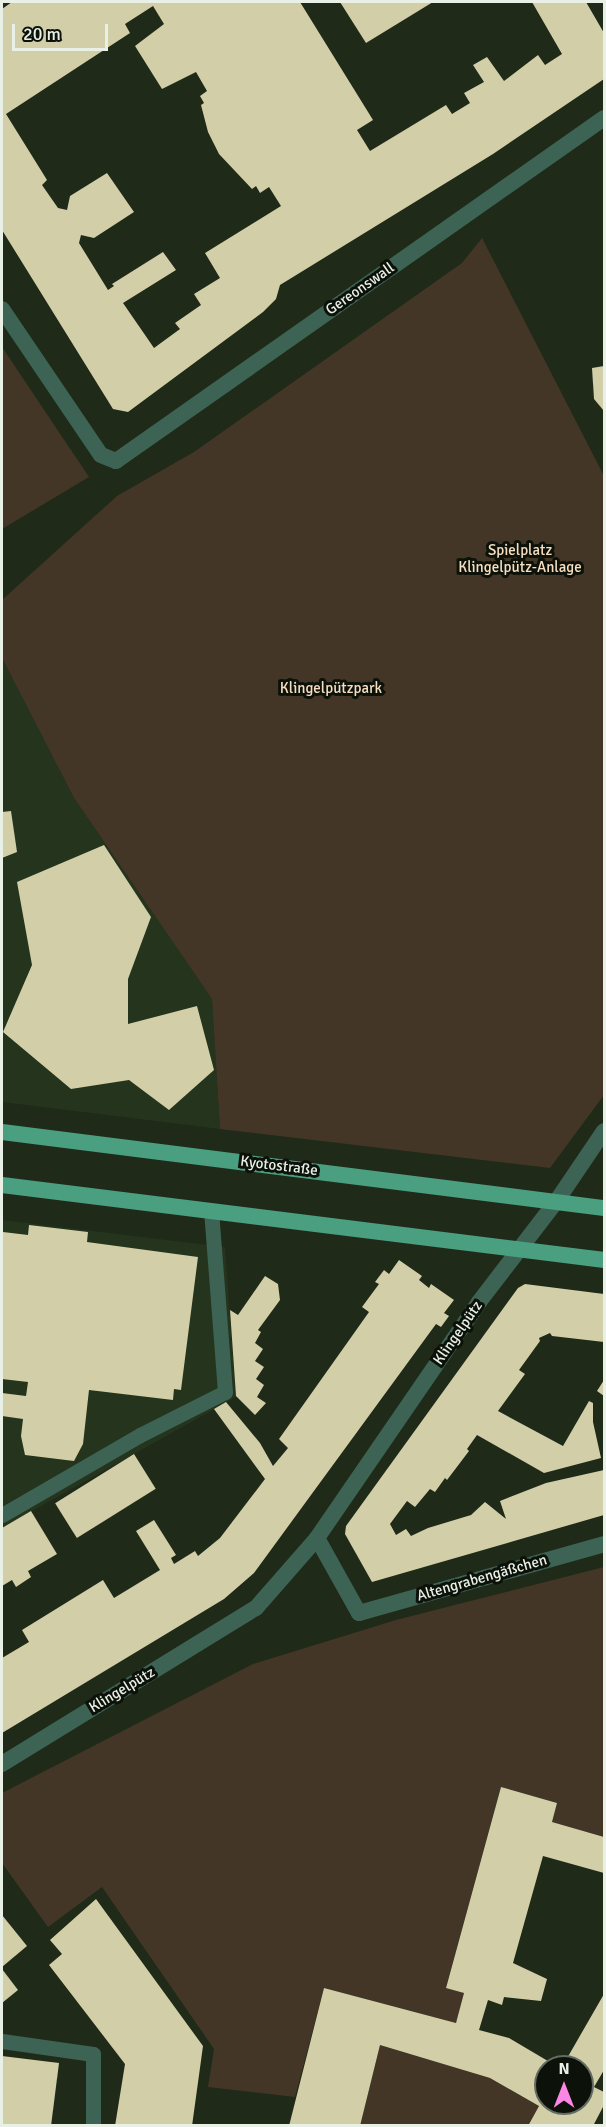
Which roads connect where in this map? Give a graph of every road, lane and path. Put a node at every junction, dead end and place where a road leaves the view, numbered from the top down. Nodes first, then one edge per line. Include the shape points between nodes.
1 (604, 118) edge
2 (2, 309) edge
3 (604, 1131) edge
4 (2, 1132) edge
5 (2, 1185) edge
6 (556, 1202) junction
7 (604, 1208) edge
8 (211, 1212) junction
9 (519, 1249) junction
10 (604, 1260) edge
11 (2, 1515) edge
12 (317, 1538) junction
13 (604, 1544) edge
14 (2, 1764) edge
15 (2, 2041) edge
16 (93, 2126) edge

1 - 2 street, Gereonswall via 116,461 101,454
3 - 6 street, Klingelpütz
4 - 6 main road, Kyotostraße
5 - 8 main road
6 - 7 main road, Kyotostraße
6 - 9 street, Klingelpütz
8 - 9 main road
8 - 11 lane via 225,1392 140,1435
9 - 10 main road
9 - 12 street, Klingelpütz
12 - 13 street, Altengrabengäßchen via 358,1613
12 - 14 street, Klingelpütz via 256,1608
15 - 16 lane via 93,2054

